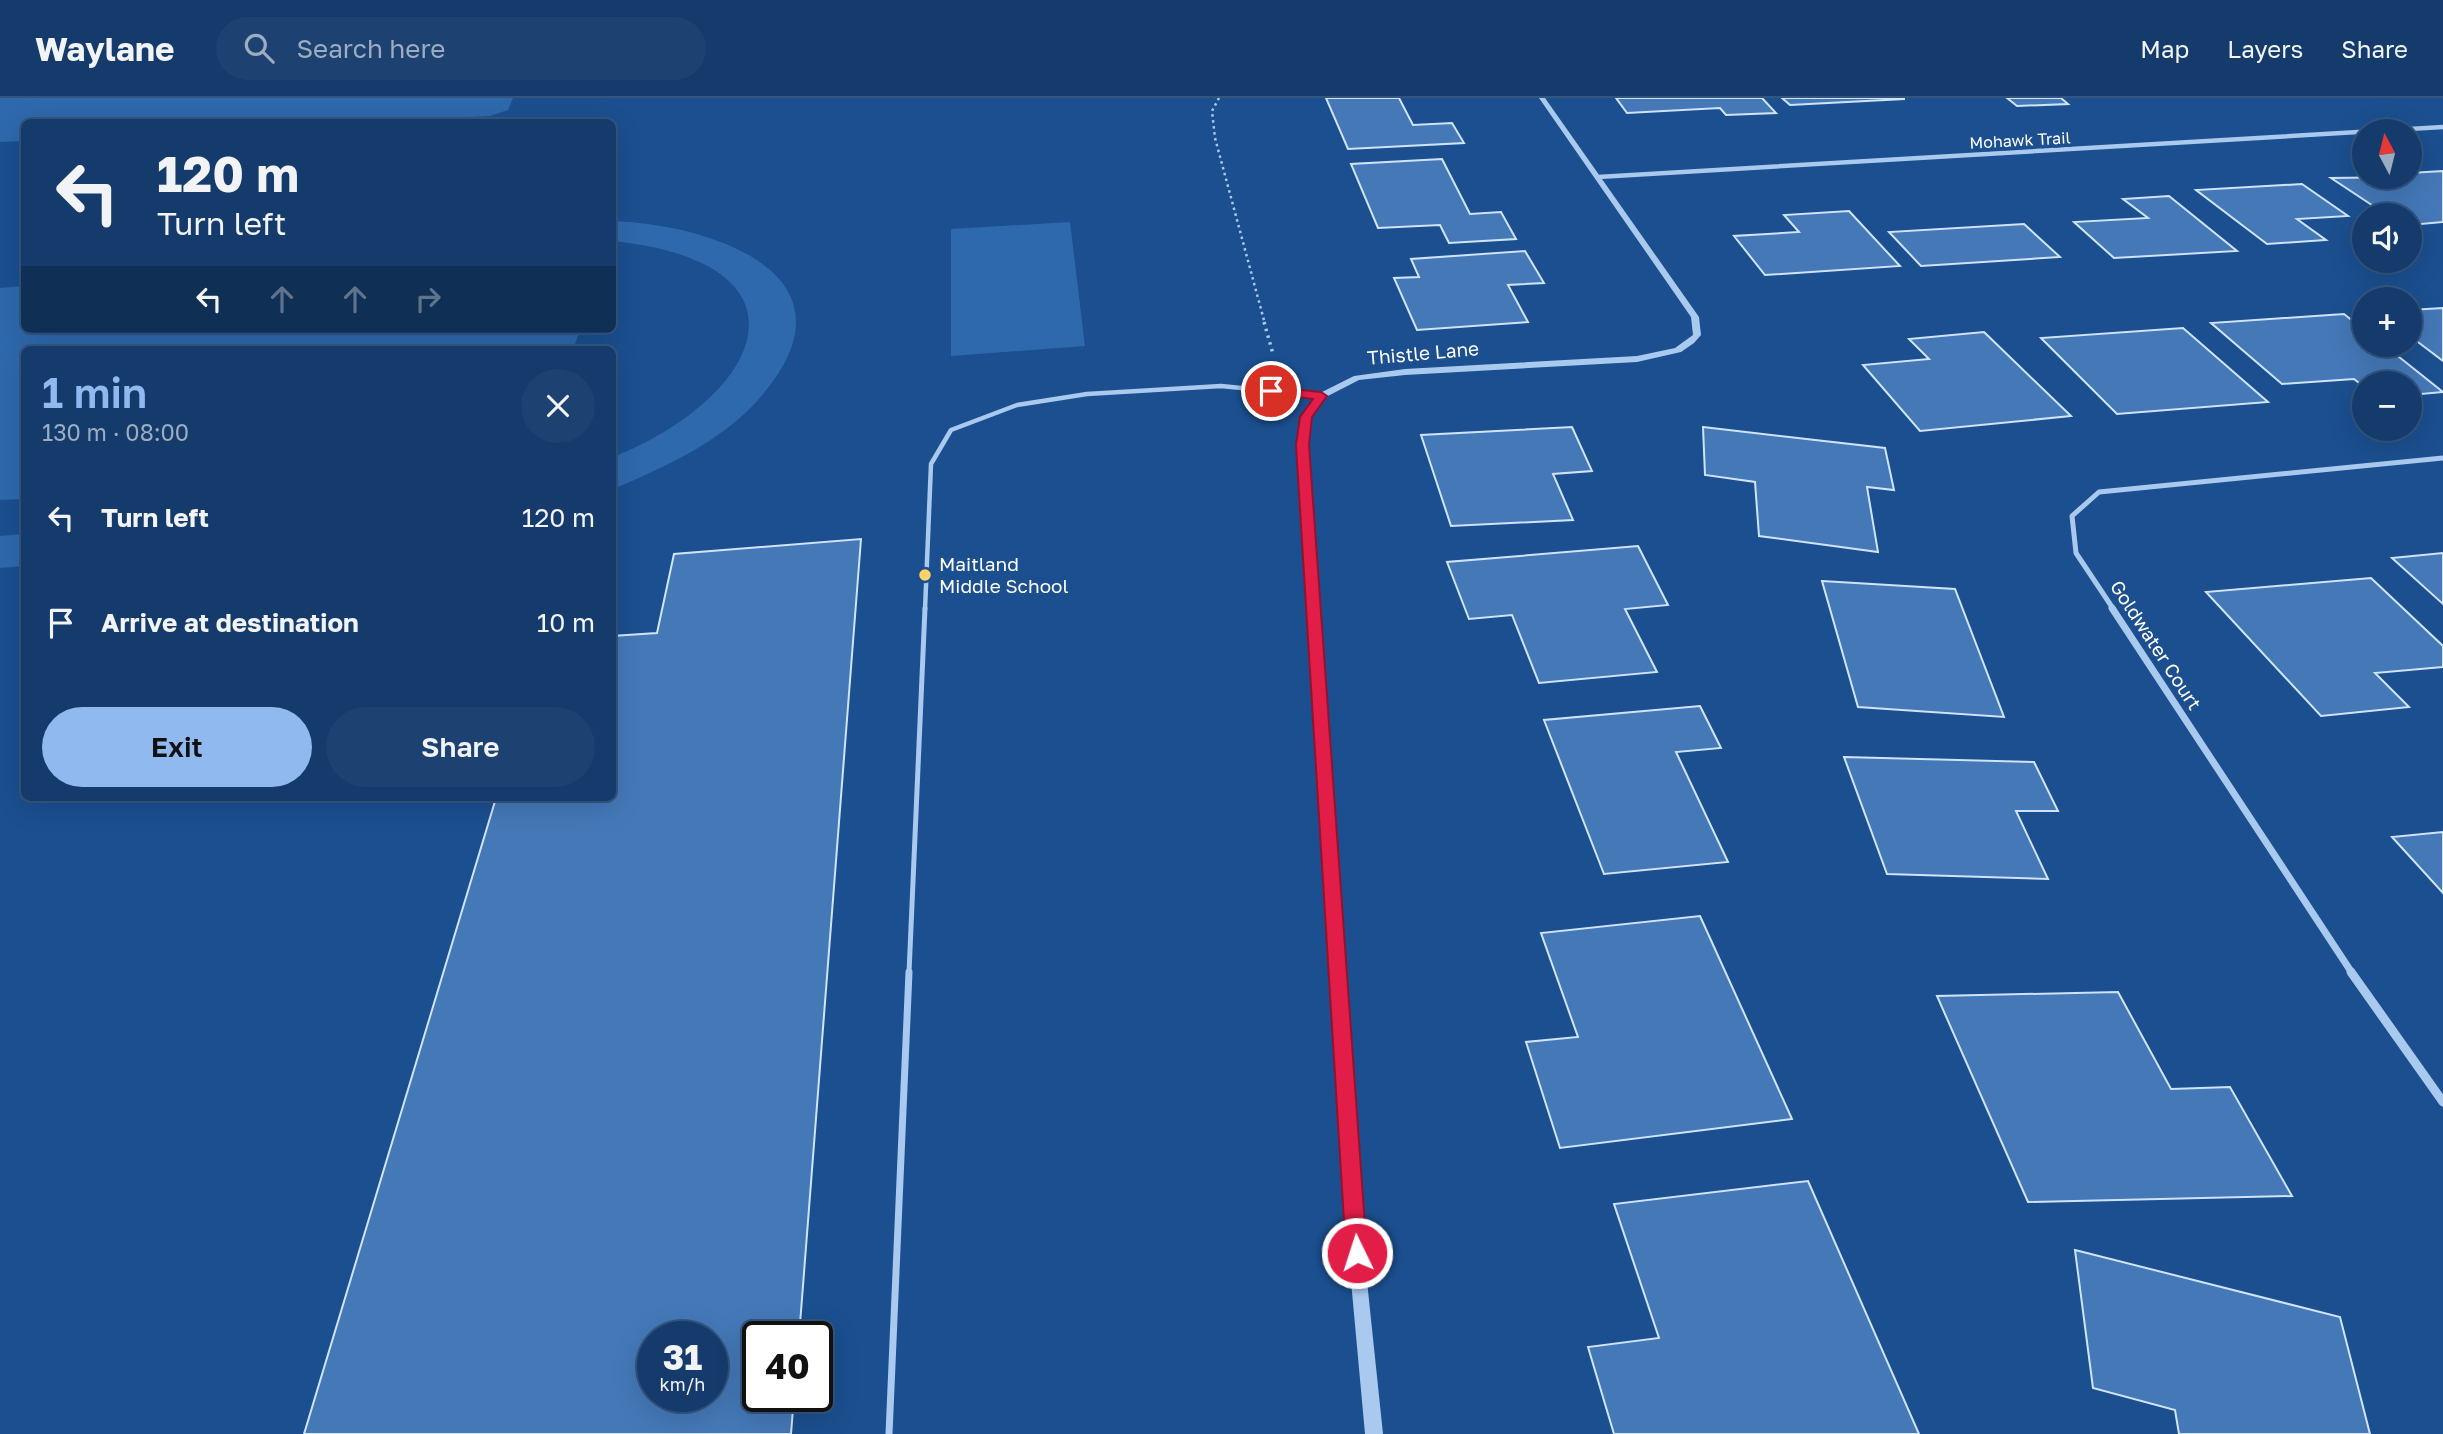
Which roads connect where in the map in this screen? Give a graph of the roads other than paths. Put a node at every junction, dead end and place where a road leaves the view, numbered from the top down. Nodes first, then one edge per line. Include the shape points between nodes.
1 (1542, 98) edge
2 (2443, 127) edge
3 (1598, 177) junction
4 (1321, 396) junction
5 (2443, 458) edge
6 (2443, 1102) edge
7 (888, 1434) edge
8 (1374, 1434) edge

1 - 3 street, Thistle Lane
2 - 3 street, Mohawk Trail
3 - 4 street, Thistle Lane via 1695,317 1698,335 1690,344 1668,354 1637,359 1357,378
4 - 7 lane via 1221,386 1087,394 1017,405 951,430 931,464
4 - 8 street via 1306,417 1303,445 1358,1267
5 - 6 street, Goldwater Court via 2099,492 2073,516 2076,553 2363,990

